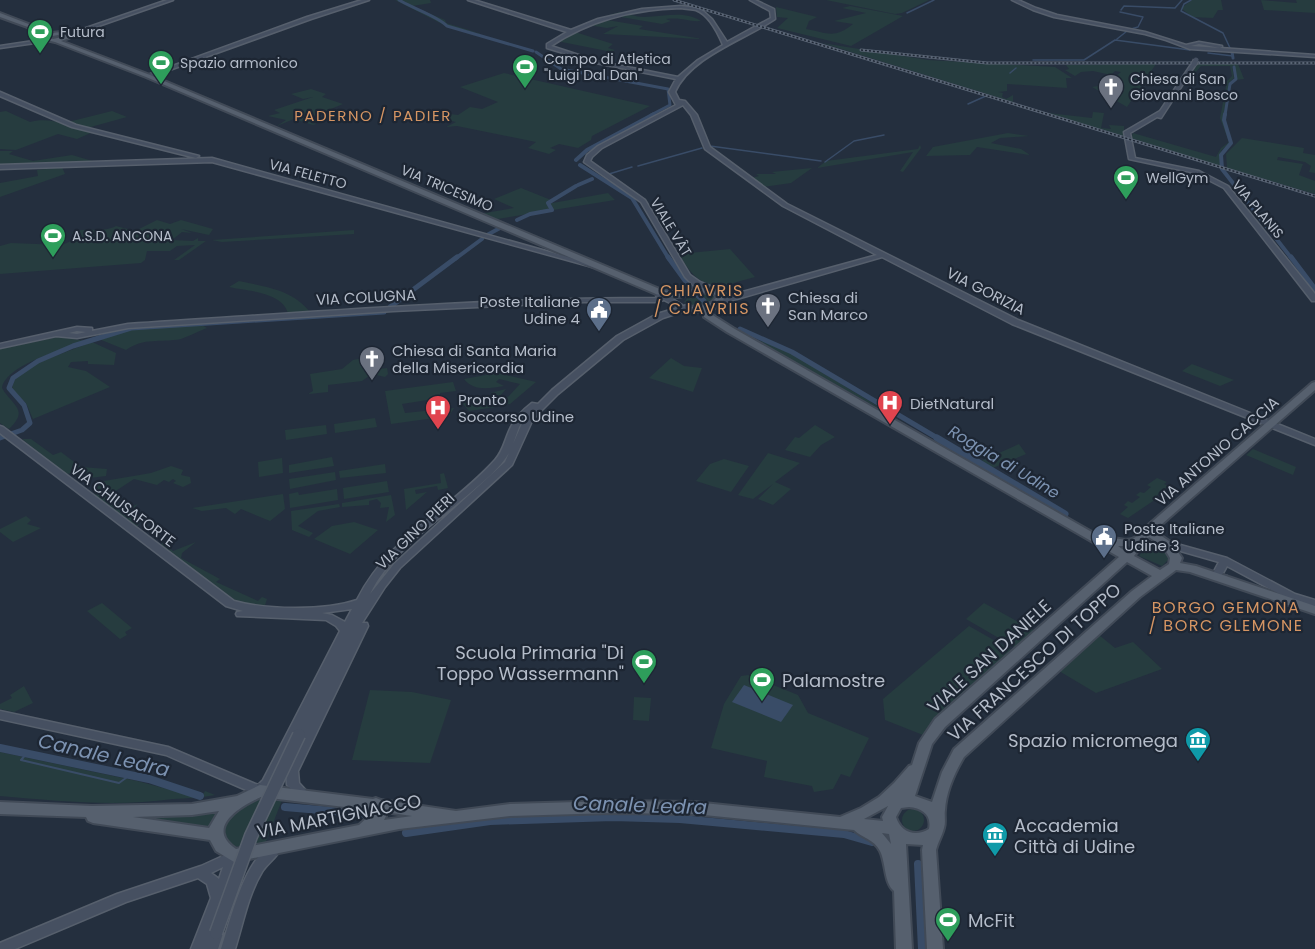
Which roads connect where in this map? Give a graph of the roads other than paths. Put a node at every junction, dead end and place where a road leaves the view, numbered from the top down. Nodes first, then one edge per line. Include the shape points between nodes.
1 (15, 0) edge
2 (162, 0) edge
3 (171, 0) edge
4 (470, 0) edge
5 (752, 0) edge
6 (1014, 0) edge
7 (0, 2) edge
8 (360, 2) edge
9 (140, 6) junction
10 (149, 8) junction
11 (0, 15) edge
12 (101, 19) junction
13 (109, 21) junction
14 (571, 32) junction
15 (59, 33) junction
16 (44, 35) junction
17 (65, 39) junction
18 (725, 42) junction
19 (1191, 46) junction
20 (0, 47) edge
21 (1210, 48) junction
22 (1315, 56) edge
23 (1196, 60) junction
24 (145, 76) junction
25 (678, 78) junction
26 (0, 94) edge
27 (680, 102) junction
28 (193, 158) junction
29 (0, 167) edge
30 (883, 255) junction
31 (602, 268) junction
32 (698, 287) junction
33 (660, 294) junction
34 (687, 295) junction
35 (721, 297) junction
36 (1315, 299) edge
37 (682, 307) junction
38 (707, 308) junction
39 (714, 322) junction
40 (1, 346) edge
41 (1315, 385) edge
42 (1270, 424) junction
43 (5, 433) edge
44 (1315, 442) edge
45 (505, 460) junction
46 (479, 491) junction
47 (462, 494) junction
48 (1093, 536) junction
49 (1144, 536) junction
50 (1166, 544) junction
51 (1122, 560) junction
52 (1227, 562) junction
53 (390, 567) junction
54 (1174, 567) junction
55 (1161, 576) junction
56 (1216, 577) junction
57 (1256, 577) junction
58 (366, 602) junction
59 (1315, 604) edge
60 (1315, 610) edge
61 (284, 612) junction
62 (346, 632) junction
63 (337, 661) junction
64 (0, 715) edge
65 (279, 759) junction
66 (297, 762) junction
67 (917, 765) junction
68 (241, 784) junction
69 (260, 791) junction
70 (306, 796) junction
71 (241, 799) junction
72 (904, 801) junction
73 (376, 804) junction
74 (0, 808) edge
75 (150, 811) junction
76 (890, 812) junction
77 (69, 813) junction
78 (452, 815) junction
79 (847, 823) junction
80 (142, 825) junction
81 (935, 828) junction
82 (895, 830) junction
83 (350, 833) junction
84 (219, 841) junction
85 (274, 849) junction
86 (234, 856) junction
87 (202, 871) junction
88 (217, 896) junction
89 (902, 907) junction
90 (241, 908) junction
91 (200, 944) edge
92 (0, 949) edge
93 (211, 949) edge
94 (223, 949) edge
95 (228, 949) edge
96 (904, 949) edge
97 (935, 949) edge

1 - 7 street
2 - 9 street
3 - 10 street
4 - 14 street
5 - 18 street via 772,10 774,16
6 - 19 street
8 - 24 street
9 - 10 street
9 - 12 street
10 - 13 street
11 - 16 main road
12 - 13 street
12 - 15 street
13 - 17 street
14 - 18 street via 617,12 678,5 700,10
14 - 25 street via 551,46 596,62
15 - 16 main road
15 - 17 main road
16 - 17 main road, VIA TRICESIMO via 57,41
16 - 20 street
16 - 20 street via 30,42
17 - 24 main road, VIA TRICESIMO
18 - 25 street
19 - 21 street
19 - 23 street
21 - 22 street
21 - 23 street
23 - 36 street, VIA PLANIS via 1162,112 1132,130 1129,139 1135,160 1200,173 1228,189
24 - 31 main road, VIA TRICESIMO
25 - 27 street via 673,87
26 - 28 street via 74,126
27 - 30 street, VIA GORIZIA via 694,115 707,148 780,202
27 - 32 street, VIALE VÂT via 600,147 587,162 643,201 685,273
28 - 29 street, VIA FELETTO
28 - 31 street, VIA FELETTO via 325,190
30 - 35 street via 742,295
30 - 42 street, VIA GORIZIA via 1015,322
31 - 33 main road, VIA TRICESIMO
32 - 34 main road
32 - 35 main road via 713,289
33 - 34 main road
33 - 37 main road
33 - 40 street, VIA COLUGNA via 656,300 467,305 100,329
34 - 37 main road
35 - 38 main road
37 - 38 main road
37 - 39 main road
37 - 45 street via 613,344 525,417
38 - 39 main road via 706,314
39 - 48 main road
41 - 42 main road, VIA ANTONIO CACCIA
42 - 44 street, VIA GORIZIA
42 - 49 main road, VIA ANTONIO CACCIA
43 - 61 street, VIA CHIUSAFORTE via 237,609
45 - 46 street, VIA GINO PIERI
45 - 47 street, VIA GINO PIERI
46 - 47 street
46 - 53 street, VIA GINO PIERI
47 - 53 street, VIA GINO PIERI
48 - 49 main road via 1119,543
48 - 51 main road
49 - 50 main road
49 - 51 main road, VIA ANTONIO CACCIA
50 - 52 street
50 - 54 main road via 1176,558
51 - 55 main road
51 - 67 main road, VIALE SAN DANIELE via 940,723
52 - 56 street
52 - 57 street
53 - 58 street, VIA GINO PIERI
54 - 55 main road, VIA FRANCESCO DI TOPPO
54 - 56 main road via 1188,567
55 - 81 main road, VIA FRANCESCO DI TOPPO via 959,753 938,805
56 - 57 street via 1250,585
56 - 60 main road
57 - 59 street
58 - 61 street, VIA CHIUSAFORTE via 338,610
58 - 62 street, VIA GINO PIERI
58 - 63 street, VIA GINO PIERI
58 - 66 street via 369,615
61 - 62 street, VIA CHIUSAFORTE via 328,617
62 - 63 street, VIA GINO PIERI
62 - 65 street
63 - 93 street, bridge via 260,816
64 - 68 street via 168,751
65 - 66 street
65 - 69 street
66 - 70 street via 292,785
67 - 72 main road, VIALE SAN DANIELE
67 - 79 main road via 894,795
68 - 69 street
68 - 71 street via 245,791
69 - 70 main road, VIA MARTIGNACCO
69 - 71 main road
70 - 73 main road, VIA MARTIGNACCO
71 - 75 main road via 200,809
71 - 84 main road via 221,818
72 - 76 main road
72 - 81 main road via 926,805 935,814
73 - 78 main road, VIA MARTIGNACCO
73 - 83 main road via 380,813 376,820
74 - 77 main road
75 - 77 main road
75 - 80 main road via 140,818
76 - 79 main road, VIA MARTIGNACCO
76 - 82 main road
77 - 80 main road
78 - 79 main road, VIA MARTIGNACCO via 557,808 672,807
78 - 83 main road, VIA MARTIGNACCO
79 - 82 main road, VIA MARTIGNACCO
79 - 89 main road via 883,840
80 - 84 main road
81 - 82 main road via 913,840
81 - 97 main road, VIA FRANCESCO DI TOPPO via 929,850
82 - 89 main road
83 - 85 main road, VIA MARTIGNACCO
84 - 86 main road
84 - 87 street via 217,858
85 - 86 main road, VIA MARTIGNACCO
85 - 90 street via 258,864
86 - 87 street, VIA MARTIGNACCO
86 - 88 street
87 - 88 street via 213,881
87 - 92 street, VIA MARTIGNACCO via 122,898
88 - 90 street via 216,909 221,915
88 - 91 street
89 - 96 main road
90 - 95 street
91 - 94 street via 212,927 223,926 227,933

